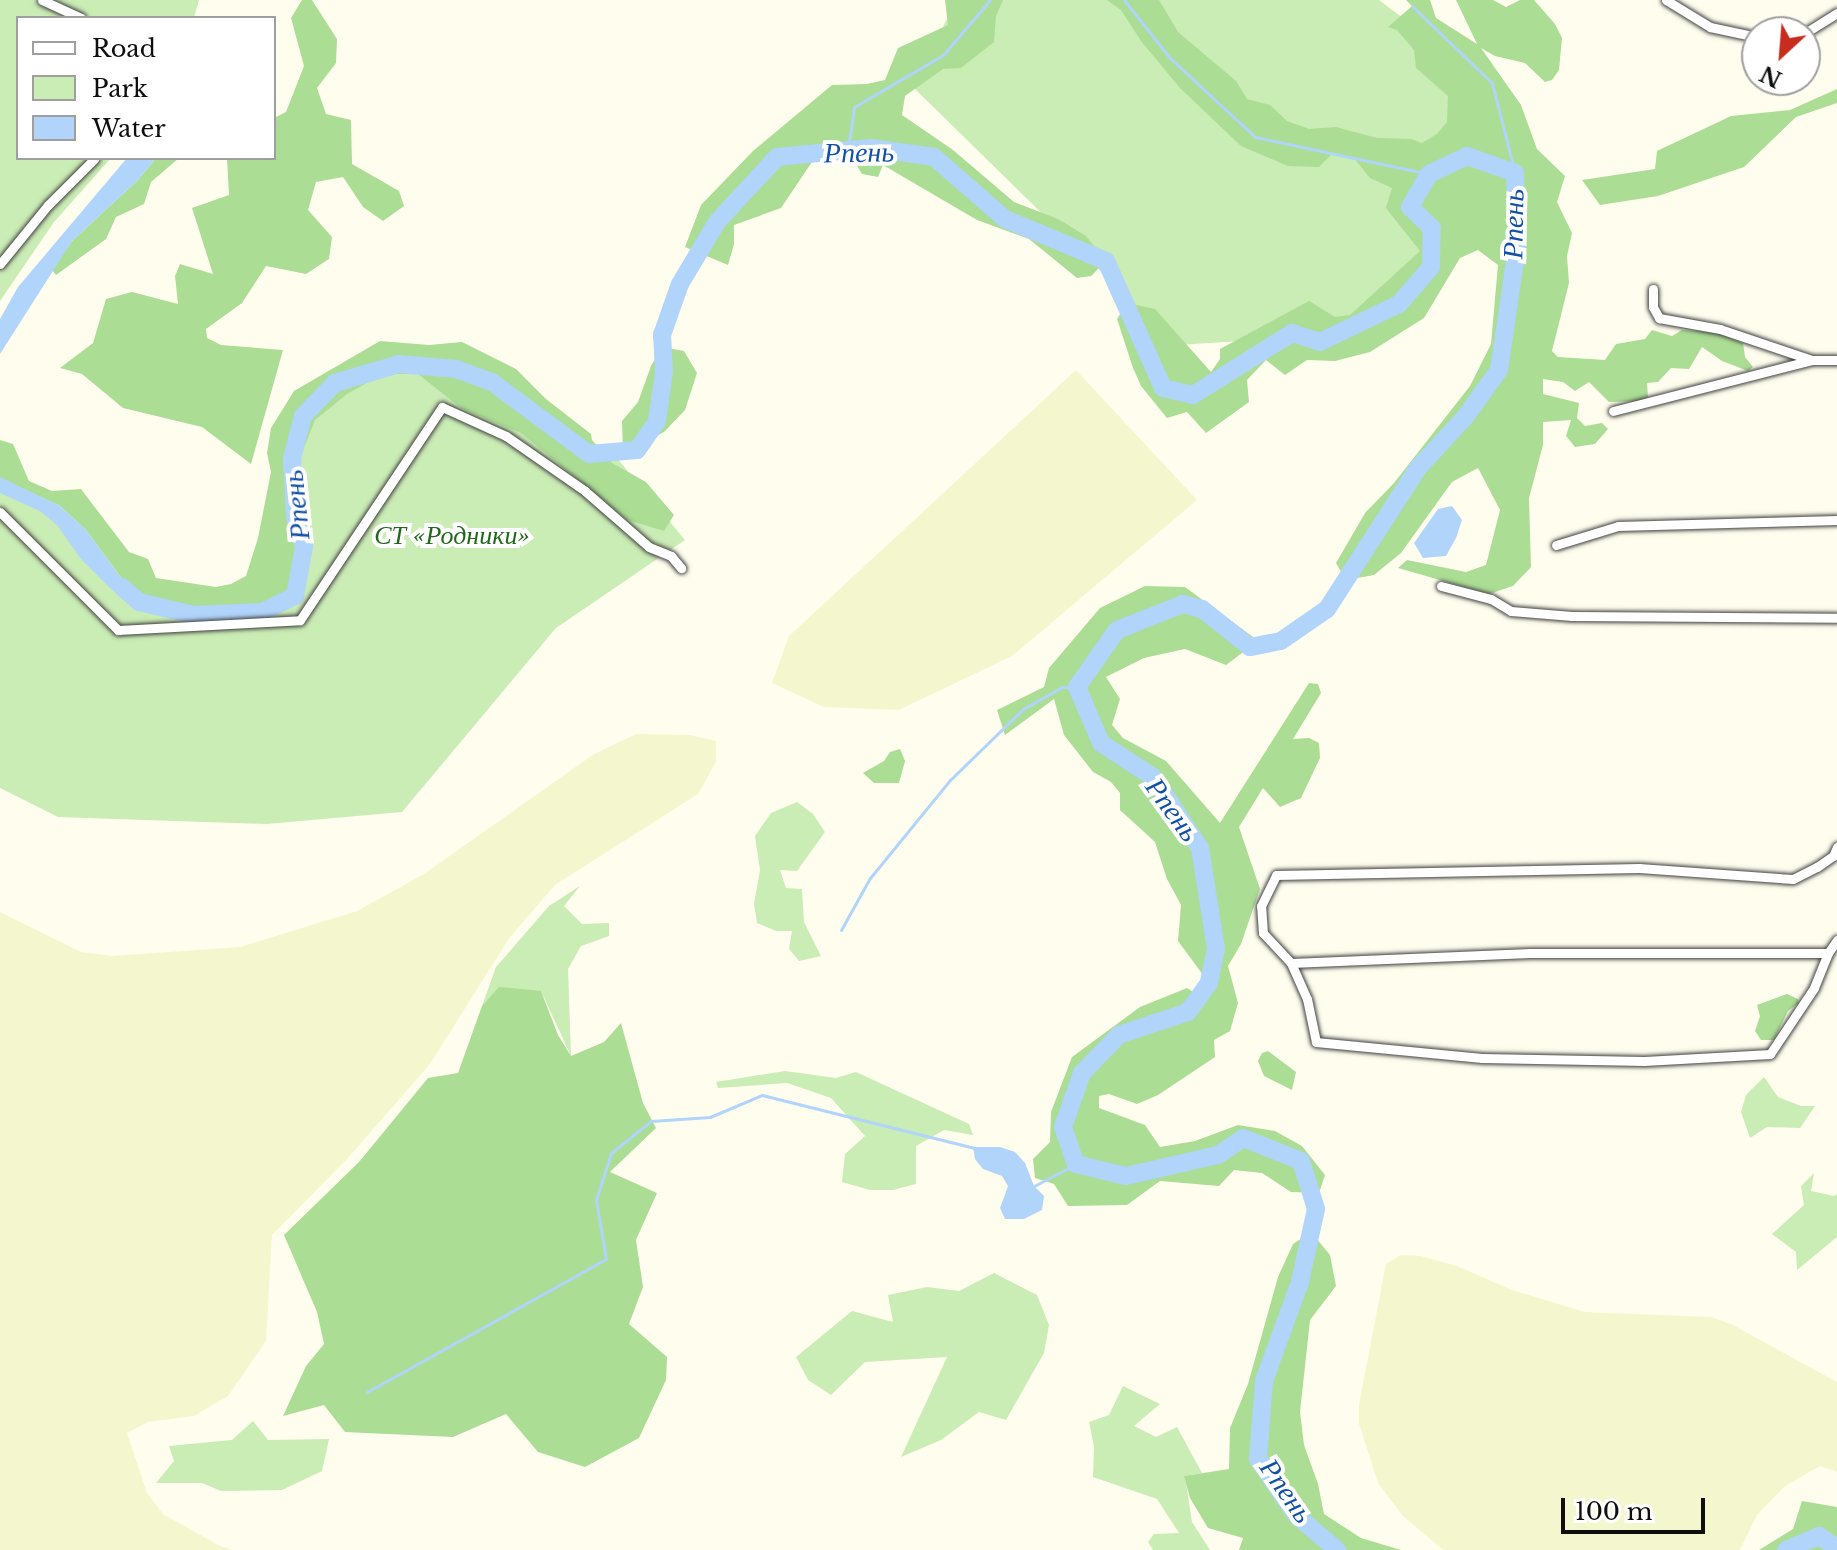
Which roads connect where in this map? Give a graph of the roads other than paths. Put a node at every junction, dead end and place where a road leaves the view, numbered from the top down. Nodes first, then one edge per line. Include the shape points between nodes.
1 (42, 0) edge
2 (1666, 0) edge
3 (77, 16) edge
4 (1741, 34) edge
5 (93, 160) edge
6 (0, 264) edge
7 (1653, 289) dead end
8 (1812, 360) junction
9 (1837, 360) edge
10 (1613, 411) dead end
11 (0, 512) edge
12 (1837, 520) edge
13 (1556, 545) dead end
14 (681, 568) dead end
15 (1441, 586) dead end
16 (1837, 618) edge
17 (1837, 847) edge
18 (1837, 940) edge
19 (1828, 953) junction
20 (1291, 963) junction

1 - 3 street
2 - 4 street via 1710,27
5 - 6 street
7 - 8 street via 1659,318 1720,329
8 - 9 street
8 - 10 street
11 - 14 street via 118,630 300,620 442,407 506,436
12 - 13 street via 1618,526
15 - 16 street via 1491,599 1511,611 1572,616
17 - 20 street via 1825,862 1793,879 1639,868 1276,875 1261,906 1263,933
18 - 19 street
19 - 20 street via 1530,953
19 - 20 street via 1814,988 1770,1054 1644,1061 1482,1058 1316,1042 1307,999

